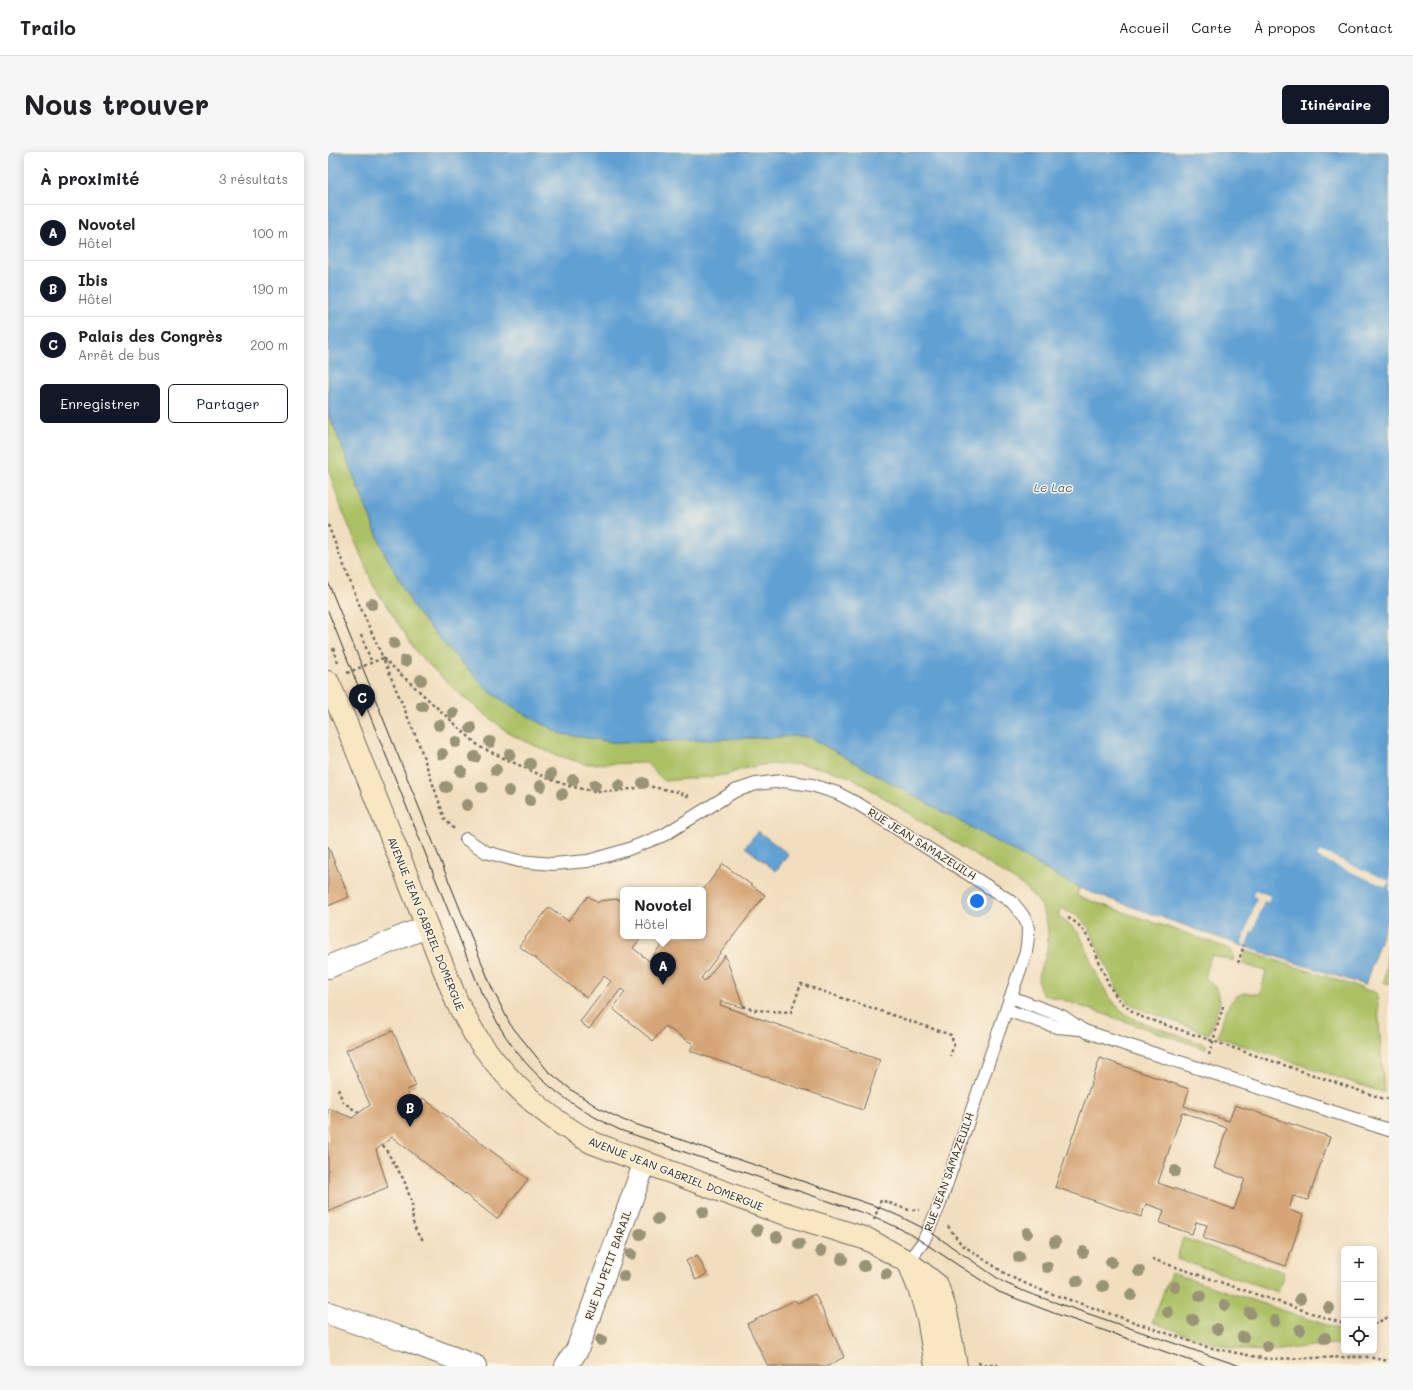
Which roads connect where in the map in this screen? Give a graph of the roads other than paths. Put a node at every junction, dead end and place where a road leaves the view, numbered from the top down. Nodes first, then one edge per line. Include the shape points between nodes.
1 (336, 678) edge
2 (466, 839) road end
3 (426, 927) junction
4 (328, 967) edge
5 (1011, 997) junction
6 (1006, 1010) junction
7 (1081, 1029) junction
8 (1389, 1130) edge
9 (645, 1162) junction
10 (908, 1262) junction
11 (328, 1313) edge
12 (475, 1366) edge
13 (566, 1366) edge
14 (936, 1366) edge
15 (956, 1366) edge

1 - 3 street, AVENUE JEAN GABRIEL DOMERGUE via 346,723
2 - 5 lane, RUE JEAN SAMAZEUILH via 486,852 518,861 553,864 588,861 664,835 735,791 756,784 783,781 818,787 860,805 1012,902 1026,918 1029,932 1026,952
3 - 4 street
3 - 9 street, AVENUE JEAN GABRIEL DOMERGUE via 457,1002 481,1044 512,1082 548,1114 578,1135 593,1144
5 - 6 lane, RUE JEAN SAMAZEUILH
5 - 7 lane via 1062,1016
6 - 7 lane via 1057,1027
6 - 10 lane, RUE JEAN SAMAZEUILH via 934,1218 923,1242
7 - 8 lane
9 - 10 street, AVENUE JEAN GABRIEL DOMERGUE via 767,1208 867,1239
9 - 13 street, RUE DU PETIT BARAIL via 577,1350
10 - 14 street via 928,1318
10 - 15 street, AVENUE JEAN GABRIEL DOMERGUE via 937,1285 946,1312
11 - 12 street

